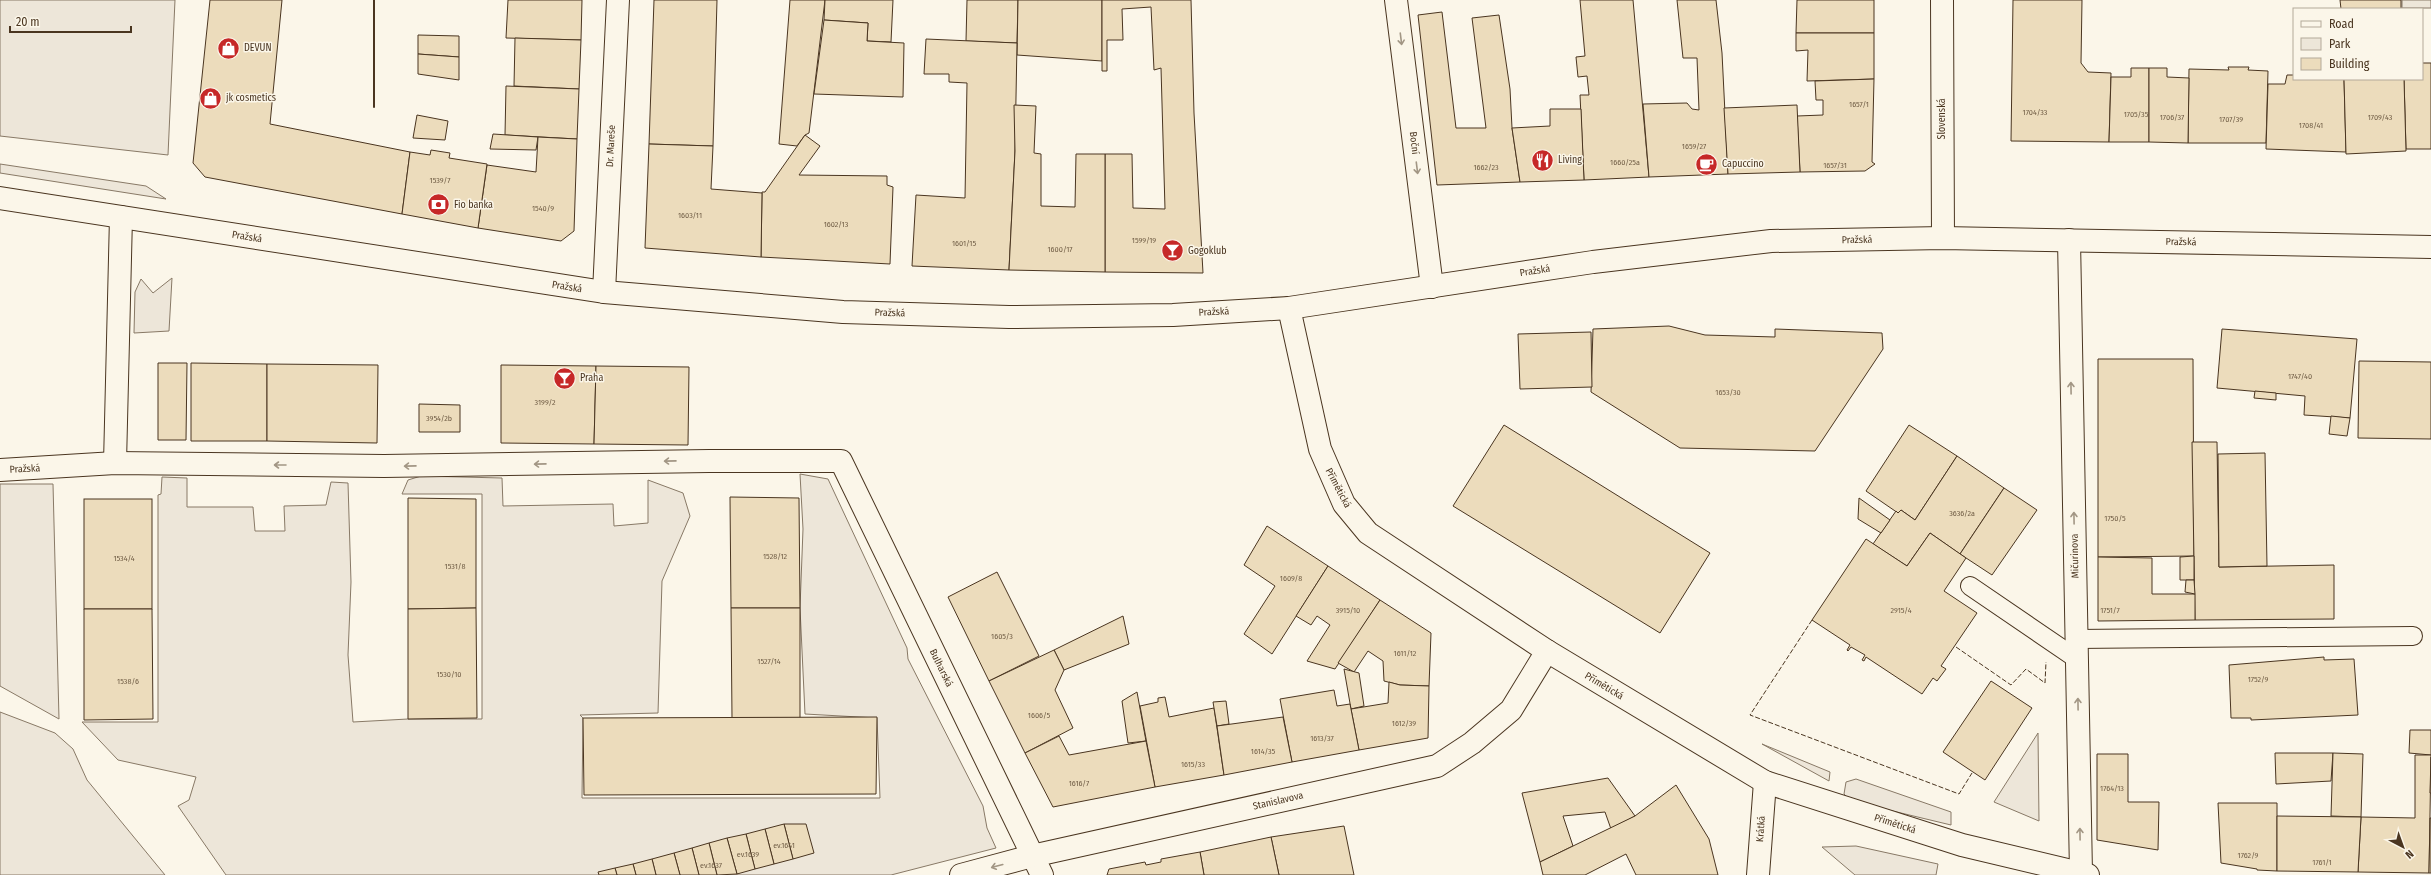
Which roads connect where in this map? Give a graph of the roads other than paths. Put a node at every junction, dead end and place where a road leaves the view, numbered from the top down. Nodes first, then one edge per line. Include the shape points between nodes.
1 (618, 0) edge
2 (1396, 0) edge
3 (1942, 0) edge
4 (0, 198) edge
5 (121, 217) junction
6 (1943, 238) junction
7 (2069, 240) junction
8 (2431, 247) edge
9 (1432, 287) junction
10 (604, 292) junction
11 (1289, 308) junction
12 (841, 461) joint
13 (115, 463) junction
14 (0, 470) edge
15 (1970, 586) dead end
16 (2413, 636) dead end
17 (2077, 649) junction
18 (1547, 652) junction
19 (1765, 782) junction
20 (1037, 866) edge
21 (2084, 874) edge
22 (961, 875) edge
23 (1758, 875) edge

1 - 10 street, Dr. Mareše
2 -> 9 street, Boční
3 - 6 street, Slovenská
4 - 5 street, Pražská
5 - 10 street, Pražská
5 - 13 street
6 - 7 street, Pražská
6 - 9 street, Pražská via 1770,241 1593,262
7 - 8 street, Pražská
17 -> 7 street, Mičurinova
9 - 11 street, Pražská
10 - 11 street, Pražská via 843,312 1009,317 1173,314
11 - 18 street, Přímětická via 1320,450 1344,504 1368,533
12 -> 13 street, Pražská via 384,466
12 - 20 street, Bulharská
13 - 14 street, Pražská
15 - 17 lane
16 - 17 lane
21 -> 17 street, Mičurinova
18 - 19 street, Přímětická
18 - 20 street, Stanislavova via 1511,710 1472,743 1437,766
19 - 21 street, Přímětická via 1962,845
19 - 23 street, Krátká
20 -> 22 street, Stanislavova

